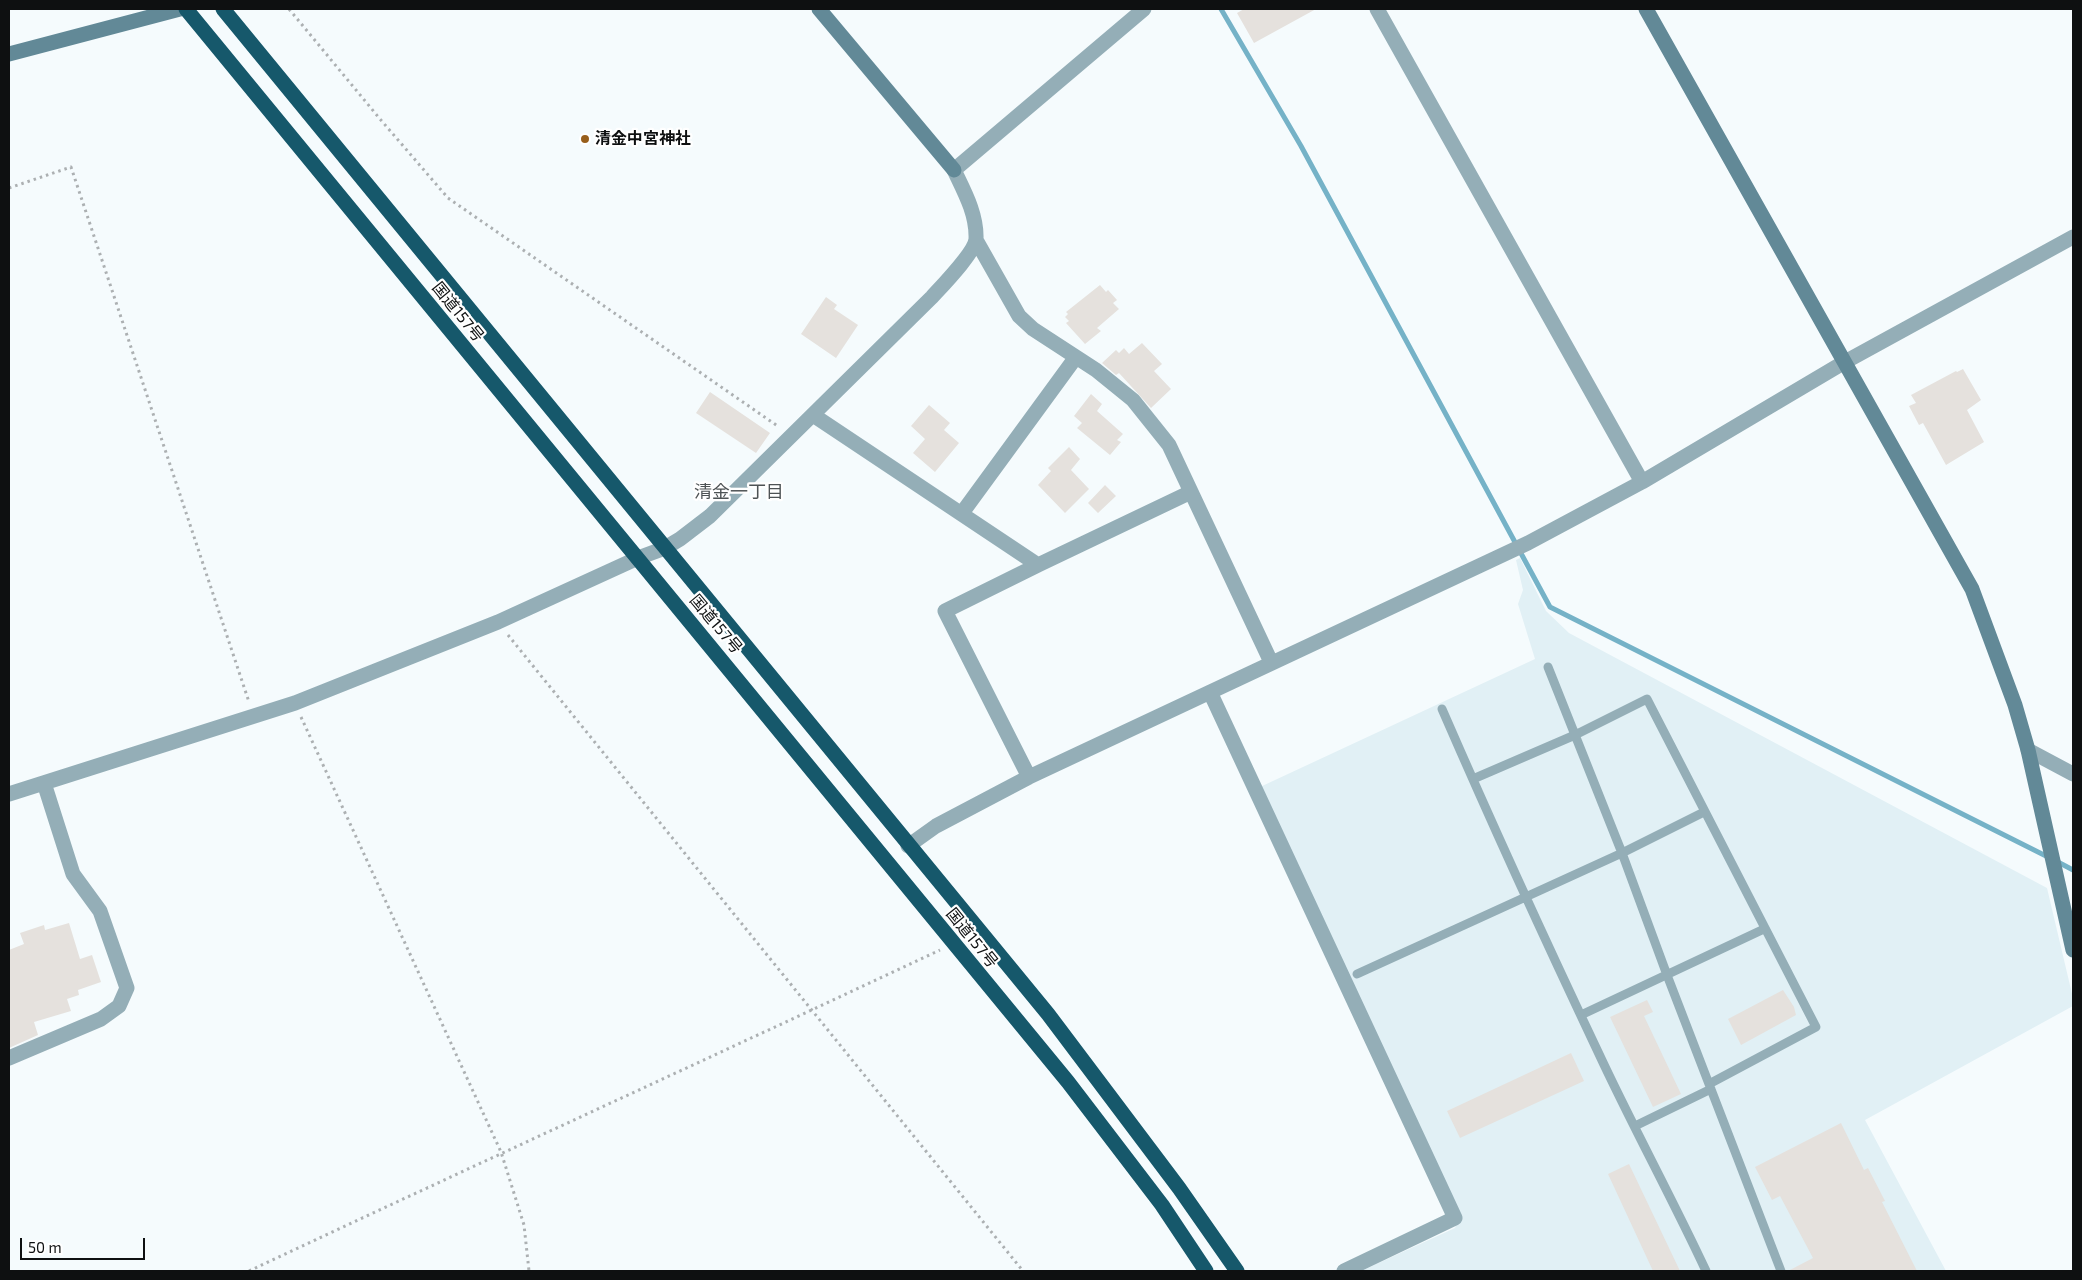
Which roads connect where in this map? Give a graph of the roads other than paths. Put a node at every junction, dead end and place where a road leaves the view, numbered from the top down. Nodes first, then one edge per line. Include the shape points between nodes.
1 (180, 9) edge
2 (186, 9) edge
3 (223, 9) edge
4 (819, 9) edge
5 (1144, 9) edge
6 (1377, 9) edge
7 (1646, 9) edge
8 (9, 54) edge
9 (954, 170) junction
10 (2073, 237) edge
11 (976, 240) junction
12 (1076, 358) junction
13 (1843, 363) junction
14 (812, 415) junction
15 (1642, 482) junction
16 (1191, 492) junction
17 (962, 513) junction
18 (665, 548) junction
19 (638, 558) junction
20 (1038, 565) junction
21 (1271, 662) junction
22 (1548, 668) dead end
23 (1210, 692) junction
24 (1442, 709) dead end
25 (1574, 734) junction
26 (2028, 750) junction
27 (2073, 774) edge
28 (1028, 777) junction
29 (1473, 779) junction
30 (44, 783) junction
31 (9, 794) edge
32 (1704, 812) junction
33 (908, 846) junction
34 (1622, 853) junction
35 (1526, 896) junction
36 (1764, 929) junction
37 (2073, 950) edge
38 (1357, 974) dead end
39 (1667, 975) junction
40 (1581, 1015) junction
41 (9, 1058) edge
42 (1710, 1086) junction
43 (1635, 1126) junction
44 (1206, 1271) edge
45 (1237, 1271) edge
46 (1344, 1271) edge
47 (1706, 1271) edge
48 (1780, 1271) edge

1 - 8 street
2 - 19 highway, 国道157号
3 - 18 highway, 国道157号
4 - 9 street
5 - 9 street
6 - 15 street
7 - 13 street
9 - 11 street via 971,206
10 - 13 street
11 - 12 street via 1019,316
11 - 14 street via 962,263 932,297
12 - 16 street via 1133,400 1169,445
12 - 17 street
13 - 15 street
13 - 26 street via 1972,589 2015,705
14 - 17 street
14 - 18 street via 710,516
15 - 21 street via 1528,543
16 - 20 street
16 - 21 street
17 - 20 street
18 - 19 street
18 - 33 highway, 国道157号
19 - 30 street via 498,622 295,703
19 - 44 highway, 国道157号 via 1068,1082 1162,1205
20 - 28 street via 945,611
21 - 23 street
22 - 25 lane
23 - 28 street
23 - 46 street via 1455,1218
24 - 29 lane
25 - 29 lane
25 - 32 lane via 1647,699
25 - 34 lane
26 - 27 street
26 - 37 street
28 - 33 street via 936,826
29 - 35 lane
30 - 31 street
30 - 41 street via 72,874 100,911 127,988 119,1006 101,1019
32 - 34 lane
32 - 36 lane
33 - 45 highway, 国道157号 via 1048,1014 1180,1188
34 - 35 lane
34 - 39 lane
35 - 38 lane
35 - 40 lane
36 - 39 lane
36 - 42 lane via 1816,1028
39 - 40 lane
39 - 42 lane
40 - 43 lane
42 - 43 lane
42 - 48 lane
43 - 47 lane

